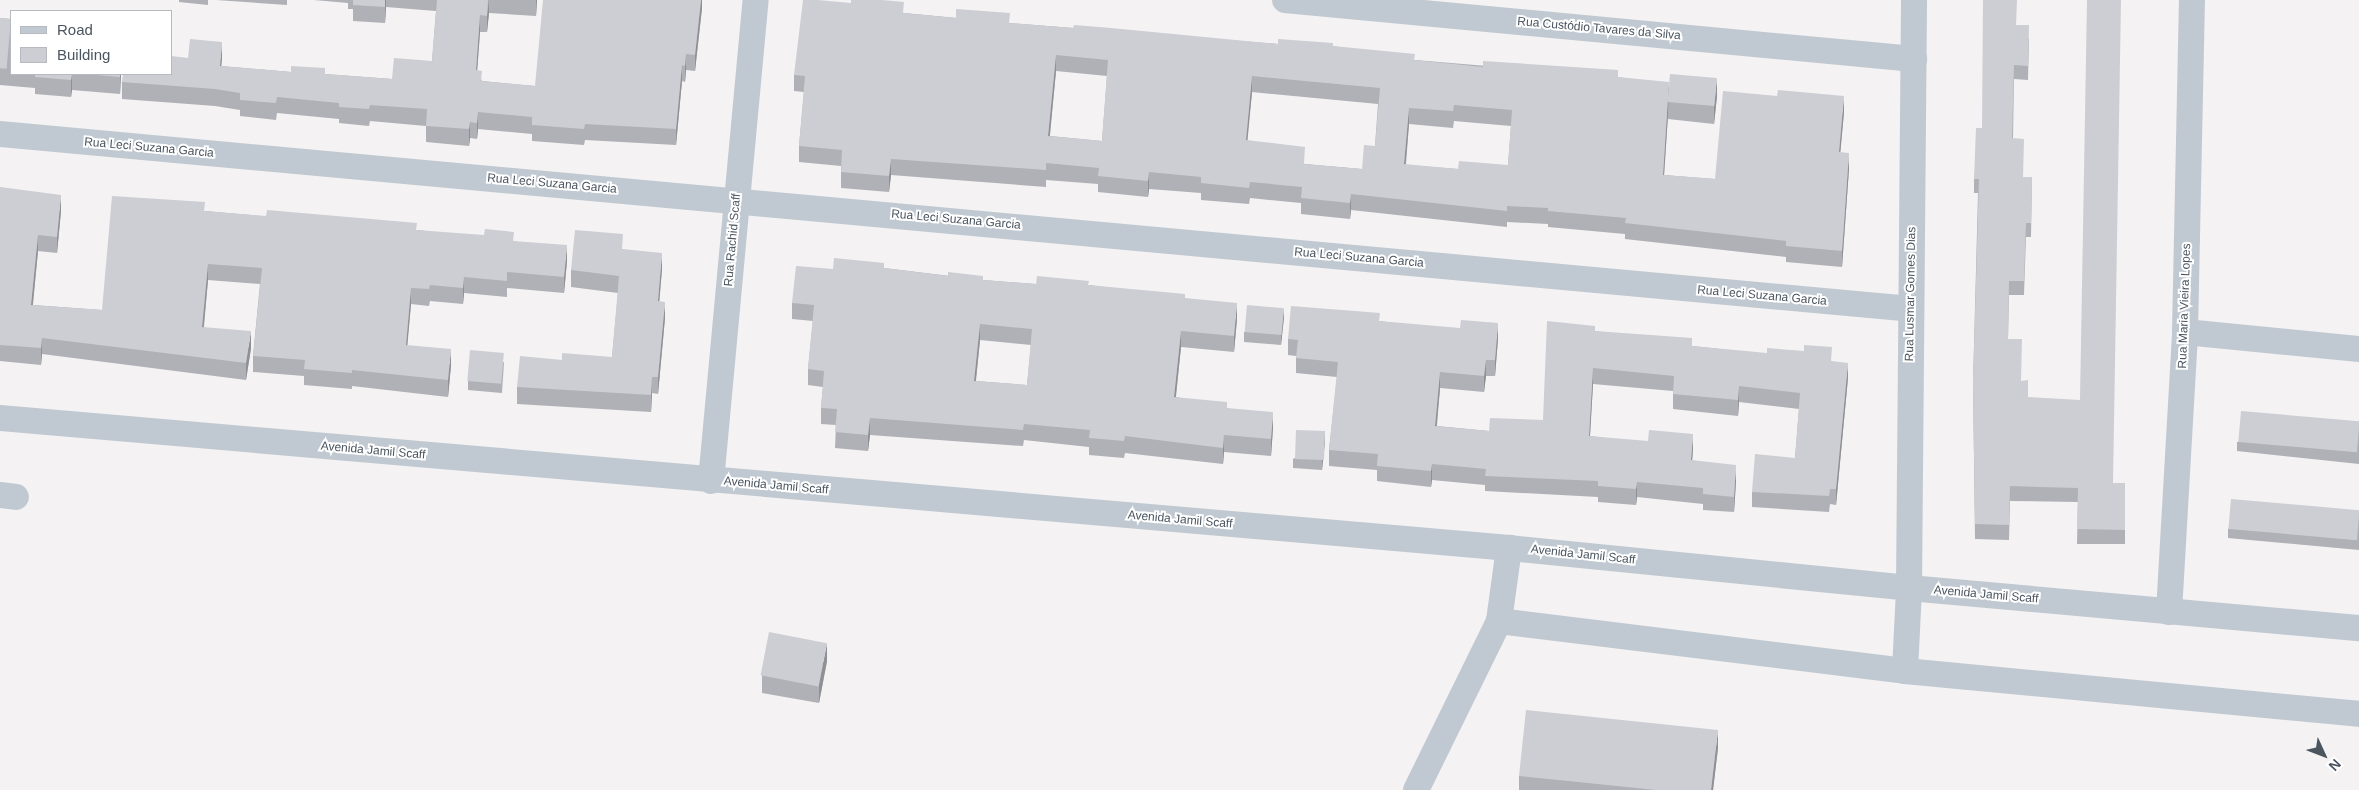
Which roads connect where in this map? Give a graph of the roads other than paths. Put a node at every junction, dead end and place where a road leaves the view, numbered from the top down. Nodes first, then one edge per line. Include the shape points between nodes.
1 (756, 0) edge
2 (1285, 0) edge
3 (1914, 0) edge
4 (2192, 0) edge
5 (1914, 58) junction
6 (0, 134) edge
7 (737, 200) junction
8 (1911, 309) junction
9 (2185, 332) junction
10 (2359, 349) edge
11 (0, 418) edge
12 (711, 481) junction
13 (1509, 548) junction
14 (1909, 588) junction
15 (2169, 612) junction
16 (1499, 621) junction
17 (2359, 628) edge
18 (1905, 671) junction
19 (2359, 714) edge
20 (1416, 790) edge

1 - 7 street, Rua Rachid Scaff
2 - 5 street, Rua Custódio Tavares da Silva
3 - 5 street, Rua Lusmar Gomes Dias
4 - 9 street, Rua Maria Vieira Lopes
5 - 8 street, Rua Lusmar Gomes Dias
6 - 7 street, Rua Leci Suzana Garcia
7 - 8 street, Rua Leci Suzana Garcia
7 - 12 street, Rua Rachid Scaff
8 - 14 street, Rua Lusmar Gomes Dias
9 - 10 street
9 - 15 street, Rua Maria Vieira Lopes
11 - 12 street, Avenida Jamil Scaff
12 - 13 street, Avenida Jamil Scaff
13 - 14 street, Avenida Jamil Scaff
13 - 16 street
14 - 15 street, Avenida Jamil Scaff
14 - 18 street, Rua Lusmar Gomes Dias
15 - 17 street, Avenida Jamil Scaff
16 - 18 street
16 - 20 street
18 - 19 street

